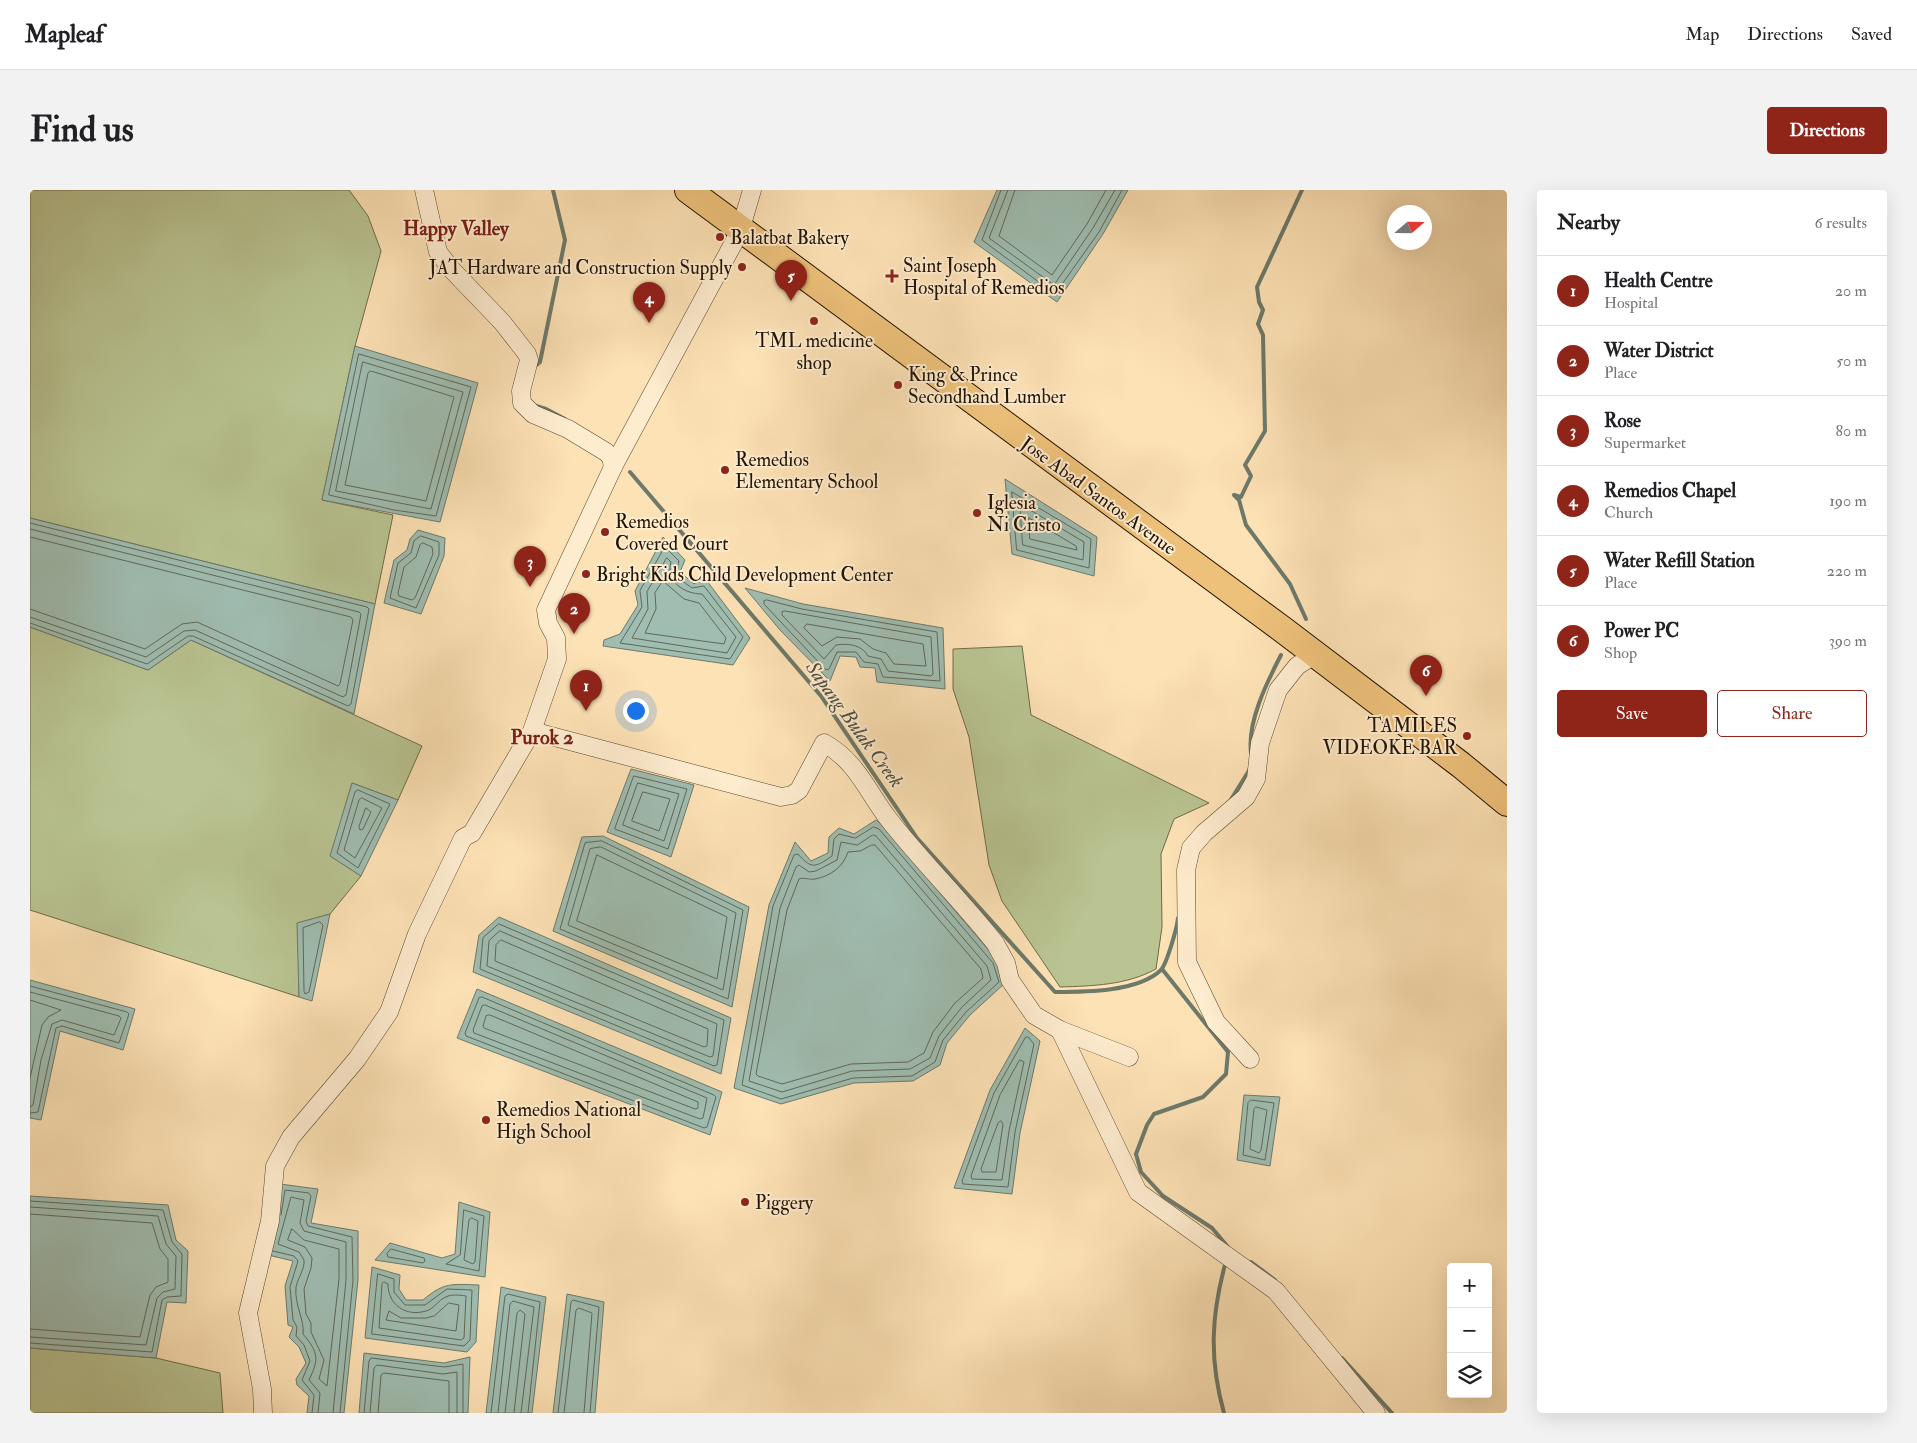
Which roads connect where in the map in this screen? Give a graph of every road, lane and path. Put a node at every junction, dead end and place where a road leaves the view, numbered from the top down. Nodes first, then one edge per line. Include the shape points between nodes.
1 (424, 190) edge
2 (688, 190) edge
3 (752, 190) edge
4 (740, 231) junction
5 (613, 467) junction
6 (1314, 655) junction
7 (532, 731) junction
8 (1507, 803) edge
9 (1060, 1030) junction
10 (1129, 1057) dead end
11 (1250, 1059) dead end
12 (263, 1413) edge
13 (1376, 1413) edge

1 - 5 street via 438,252 527,354 529,360 521,391 522,403 533,414 568,429 606,452
2 - 4 highway, Jose Abad Santos Avenue
3 - 4 street
4 - 5 street
4 - 6 highway, Jose Abad Santos Avenue
5 - 7 street via 546,610 558,651
6 - 8 highway, Jose Abad Santos Avenue
6 - 11 street via 1297,666 1278,690 1260,742 1256,779 1246,797 1191,848 1186,870 1187,962 1216,1022
7 - 9 street via 781,797 799,790 824,743 840,752 871,790 889,820 995,943 1006,963 1010,980 1034,1015
7 - 12 street via 472,833 463,838 417,934 389,1012 357,1059 291,1137 275,1166 270,1221 248,1313 262,1389
9 - 10 street
9 - 13 street via 1138,1192 1276,1291

